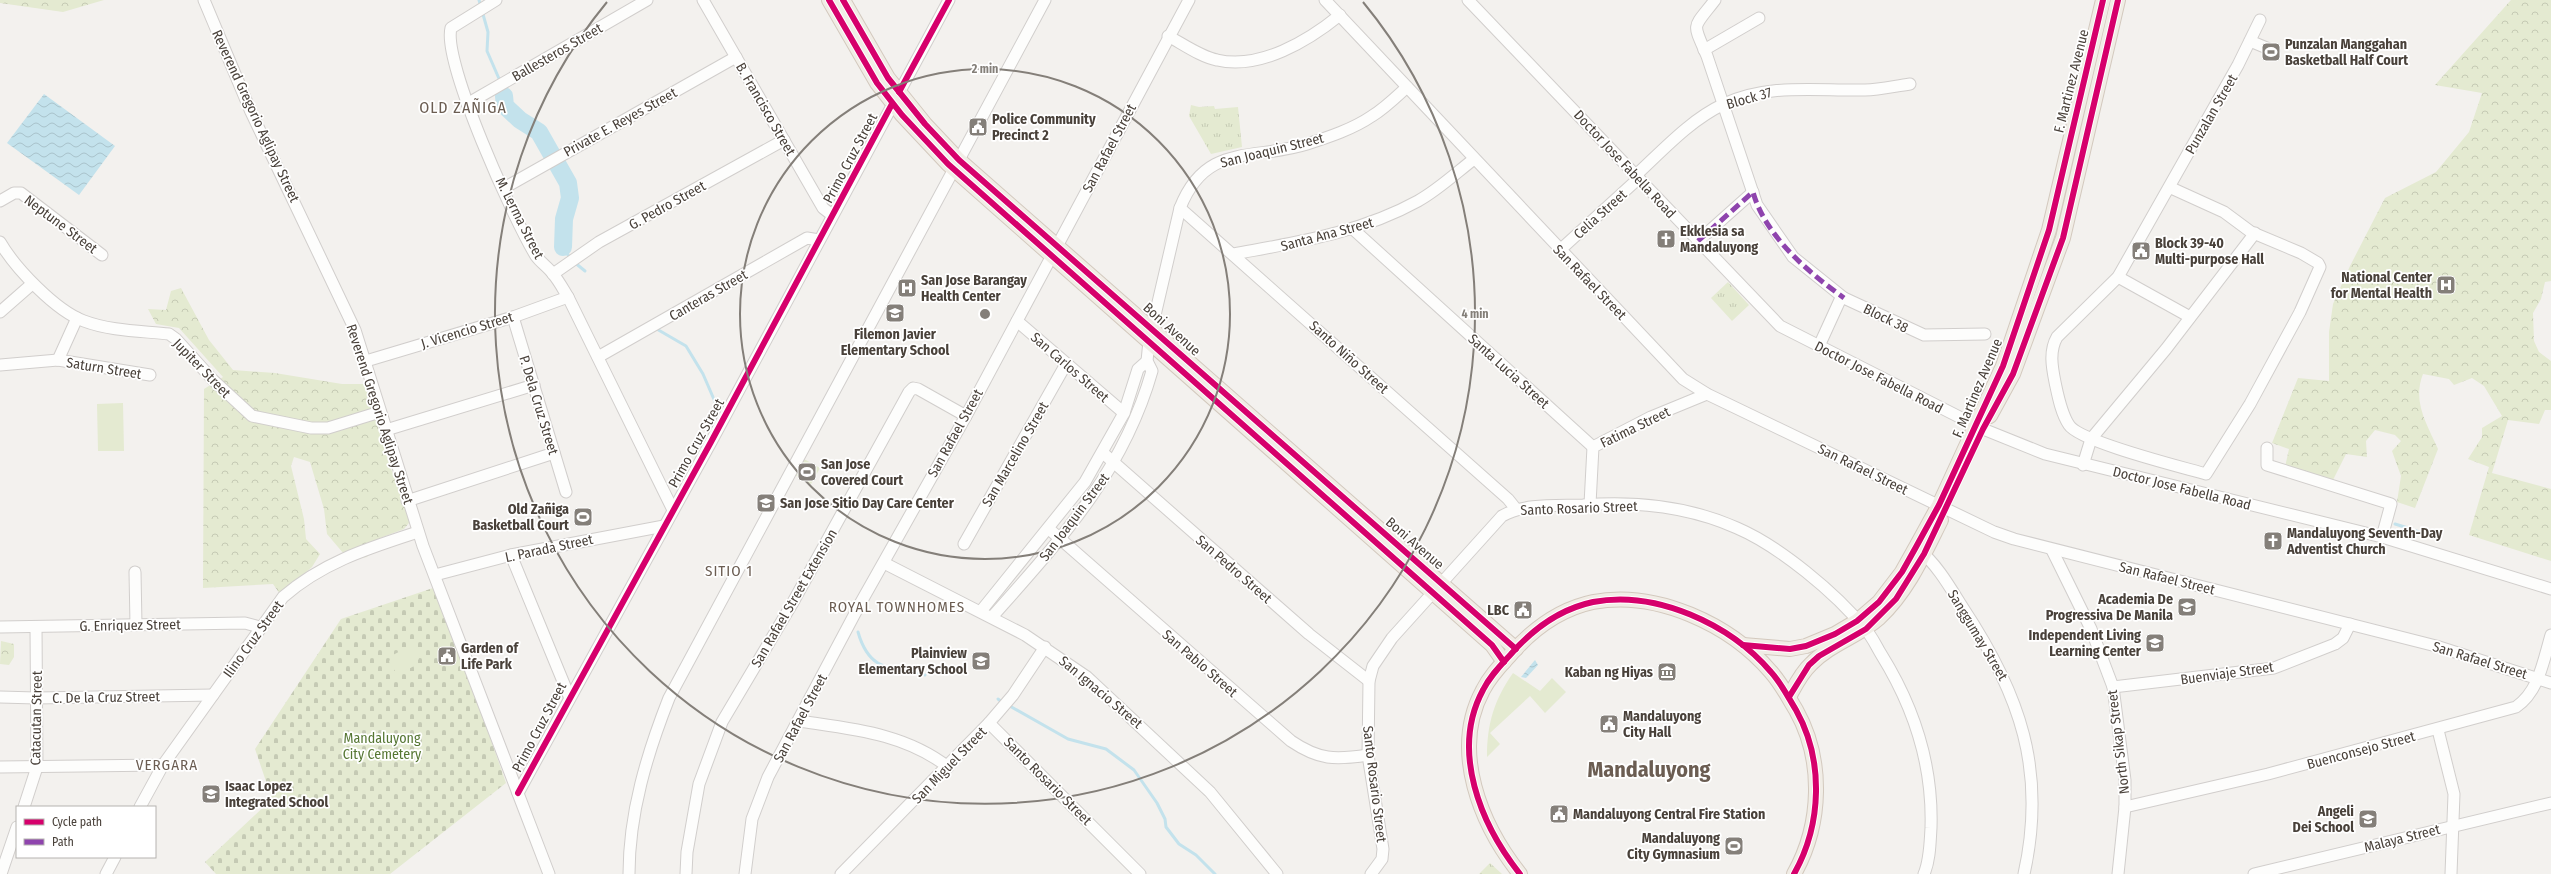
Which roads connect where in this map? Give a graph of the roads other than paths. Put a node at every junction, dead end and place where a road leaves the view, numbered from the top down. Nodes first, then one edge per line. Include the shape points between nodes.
1 (204, 0) edge
2 (647, 0) edge
3 (703, 0) edge
4 (829, 0) edge
5 (843, 0) edge
6 (949, 0) edge
7 (1045, 0) edge
8 (1189, 0) edge
9 (1325, 0) edge
10 (1468, 0) edge
11 (1715, 0) edge
12 (2103, 0) edge
13 (2118, 0) edge
14 (492, 2) edge
15 (1340, 15) junction
16 (1759, 18) dead end
17 (2260, 20) dead end
18 (1168, 36) junction
19 (2250, 41) junction
20 (1704, 50) junction
21 (2274, 51) dead end
22 (736, 57) junction
23 (1910, 84) dead end
24 (1408, 87) junction
25 (895, 98) junction
26 (467, 104) junction
27 (1723, 104) junction
28 (784, 140) junction
29 (1474, 159) junction
30 (957, 165) junction
31 (1638, 177) junction
32 (2169, 187) junction
33 (504, 188) junction
34 (1753, 192) junction
35 (0, 201) edge
36 (1180, 208) junction
37 (832, 215) junction
38 (1354, 230) junction
39 (2255, 234) junction
40 (819, 240) junction
41 (1698, 241) junction
42 (0, 242) edge
43 (1054, 250) junction
44 (1560, 250) junction
45 (1234, 254) junction
46 (102, 255) dead end
47 (553, 274) junction
48 (2118, 277) junction
49 (32, 284) junction
50 (568, 297) junction
51 (1844, 298) junction
52 (0, 312) edge
53 (513, 317) junction
54 (77, 318) junction
55 (2190, 318) junction
56 (1017, 320) junction
57 (1985, 334) dead end
58 (1151, 335) junction
59 (1819, 346) junction
60 (598, 358) junction
61 (58, 360) junction
62 (366, 360) junction
63 (1147, 360) junction
64 (1066, 364) junction
65 (0, 365) edge
66 (150, 375) dead end
67 (534, 385) junction
68 (1707, 394) junction
69 (380, 412) junction
70 (1124, 413) junction
71 (966, 416) junction
72 (1979, 427) junction
73 (386, 430) junction
74 (2091, 439) junction
75 (1593, 447) junction
76 (2267, 448) dead end
77 (554, 453) junction
78 (1103, 453) junction
79 (1114, 463) junction
80 (2083, 464) junction
81 (566, 492) dead end
82 (407, 501) junction
83 (1590, 504) junction
84 (1942, 507) junction
85 (1516, 509) junction
86 (673, 510) junction
87 (664, 526) junction
88 (1049, 529) junction
89 (418, 532) junction
90 (2382, 537) junction
91 (1060, 540) junction
92 (964, 544) dead end
93 (2052, 550) junction
94 (1920, 551) junction
95 (511, 555) junction
96 (884, 563) junction
97 (135, 572) dead end
98 (435, 575) junction
99 (1437, 587) junction
100 (2551, 589) edge
101 (981, 611) junction
102 (992, 617) junction
103 (2350, 624) junction
104 (136, 625) junction
105 (1862, 625) junction
106 (0, 627) edge
107 (36, 627) junction
108 (260, 627) junction
109 (2551, 635) edge
110 (1743, 645) junction
111 (1045, 647) junction
112 (1516, 649) junction
113 (1504, 662) junction
114 (2538, 678) junction
115 (1369, 681) junction
116 (2551, 683) edge
117 (2113, 687) junction
118 (213, 695) junction
119 (569, 696) junction
120 (0, 697) edge
121 (1789, 697) junction
122 (36, 698) junction
123 (799, 721) junction
124 (989, 723) junction
125 (2438, 730) junction
126 (1368, 755) junction
127 (163, 765) junction
128 (0, 767) edge
129 (37, 767) junction
130 (948, 767) junction
131 (518, 793) junction
132 (2551, 803) edge
133 (24, 806) edge
134 (141, 806) edge
135 (2125, 807) junction
136 (2453, 825) junction
137 (16, 831) edge
138 (114, 858) edge
139 (1926, 873) edge
140 (1, 874) edge
141 (106, 874) edge
142 (549, 874) edge
143 (629, 874) edge
144 (686, 874) edge
145 (745, 874) edge
146 (841, 874) edge
147 (1140, 874) edge
148 (1277, 874) edge
149 (1371, 874) edge
150 (1520, 874) edge
151 (1794, 874) edge
152 (2024, 874) edge
153 (2118, 874) edge
154 (2254, 874) edge
155 (2451, 874) edge

1 - 62 street, Reverend Gregorio Aglipay Street via 251,112 355,330
2 - 26 street, Ballesteros Street
3 - 22 street, B. Francisco Street
4 - 25 main road, Boni Avenue via 877,83
5 - 25 main road, Boni Avenue via 888,78
6 - 25 street, Primo Cruz Street
7 - 30 street
8 - 18 street, San Rafael Street
9 - 15 street, San Rafael Street
10 - 31 street, Doctor Jose Fabella Road
11 - 20 street, Block 38 via 1695,29
12 - 72 main road, F. Martinez Avenue via 2048,230 2003,366
13 - 72 main road, F. Martinez Avenue via 2062,238 2013,374
14 - 26 street, M. Lerma Street via 455,23 449,38
15 - 18 street via 1319,32 1301,42 1273,54 1249,60 1217,60
15 - 24 street, San Rafael Street
16 - 20 street
17 - 19 street, Punzalan Street
18 - 43 street, San Rafael Street
19 - 21 street
19 - 32 street, Punzalan Street
20 - 27 street, Block 38
22 - 28 street, B. Francisco Street
22 - 33 street, Private E. Reyes Street
23 - 27 street, Block 37 via 1864,90 1768,90
24 - 29 street, San Rafael Street
24 - 36 street, San Joaquin Street via 1372,117 1351,128 1306,144 1238,156 1216,163 1197,177
25 - 30 main road, Boni Avenue via 931,131
25 - 37 street, Primo Cruz Street
26 - 33 street, M. Lerma Street
27 - 31 street, Block 37 via 1674,139
27 - 34 street, Block 38
28 - 37 street, B. Francisco Street via 823,208
28 - 47 street, G. Pedro Street via 599,242
29 - 38 street, Santa Ana Street via 1420,201
29 - 44 street, San Rafael Street
30 - 43 main road, Boni Avenue
30 - 143 street via 669,698 645,766 632,826
31 - 41 street, Doctor Jose Fabella Road
31 - 44 street, Celia Street
32 - 39 street via 2224,212
32 - 48 street, Punzalan Street
33 - 47 street, M. Lerma Street via 536,256
34 - 41 street
34 - 51 street, Block 38 via 1756,205 1794,257
35 - 46 street, Neptune Street via 14,193 21,193
36 - 45 street, Santo Niño Street
36 - 58 street, San Joaquin Street
37 - 40 street, Primo Cruz Street
38 - 45 street, Santa Ana Street
38 - 75 street, Santa Lucia Street
39 - 55 street
39 - 74 street, Punzalan Street via 2318,263 2320,270 2250,404 2206,474
40 - 60 street, Canteras Street via 807,238
40 - 86 street, Primo Cruz Street
41 - 59 street, Doctor Jose Fabella Road via 1780,326
42 - 49 street, Jupiter Street via 7,255
43 - 56 street, San Rafael Street
43 - 58 main road, Boni Avenue
44 - 68 street, San Rafael Street via 1683,379
45 - 85 street, Santo Niño Street via 1508,499
47 - 50 street, M. Lerma Street
48 - 55 street
48 - 74 street, Punzalan Street via 2057,337 2052,349 2052,369 2059,400 2069,425
49 - 52 street
49 - 54 street, Jupiter Street
50 - 53 street, J. Vicencio Street
50 - 60 street, M. Lerma Street
51 - 57 street, Block 38 via 1924,335
51 - 59 street via 1840,300
53 - 62 street, J. Vicencio Street
53 - 67 street, P. Dela Cruz Street
54 - 61 street, Saturn Street
54 - 69 street, Jupiter Street via 94,324 169,334 183,345 239,406 252,416 311,428 328,428
55 - 74 street
56 - 64 street, San Carlos Street
56 - 71 street, San Rafael Street
58 - 63 street, San Joaquin Street
58 - 99 main road, Boni Avenue
59 - 72 street, Doctor Jose Fabella Road
60 - 86 street, M. Lerma Street
61 - 65 street, Saturn Street
61 - 66 street, Saturn Street
62 - 69 street, Reverend Gregorio Aglipay Street
63 - 70 street, San Joaquin Street via 1138,369
63 - 79 street, San Joaquin Street via 1152,371 1144,400
64 - 70 street, San Carlos Street
64 - 92 street, San Marcelino Street
67 - 73 street
67 - 77 street, P. Dela Cruz Street
68 - 75 street, Fatima Street via 1651,417
68 - 84 street, San Rafael Street
69 - 73 street, Reverend Gregorio Aglipay Street
70 - 78 street, San Joaquin Street
71 - 96 street, San Rafael Street
71 - 144 street, San Rafael Street Extension via 918,389 913,388 909,392 792,604 722,722 699,784 687,852
72 - 80 street, Doctor Jose Fabella Road via 2045,454
72 - 84 main road, F. Martinez Avenue
73 - 82 street, Reverend Gregorio Aglipay Street
74 - 80 street
75 - 83 street, Fatima Street
76 - 90 street via 2267,465 2392,504
77 - 81 street, P. Dela Cruz Street
77 - 82 street
78 - 79 street, San Pedro Street
78 - 88 street, San Joaquin Street via 1071,502
79 - 91 street, San Joaquin Street via 1097,491
79 - 115 street, San Pedro Street via 1309,634
80 - 90 street, Doctor Jose Fabella Road
82 - 89 street, Reverend Gregorio Aglipay Street
83 - 85 street, Santo Rosario Street
83 - 105 street, Santo Rosario Street via 1638,504 1672,509 1737,528 1771,546 1805,572
84 - 93 street, San Rafael Street via 1994,532
84 - 94 main road, F. Martinez Avenue
85 - 99 street, Santo Rosario Street via 1502,516
86 - 87 street, Primo Cruz Street
87 - 95 street, L. Parada Street
87 - 119 street, Primo Cruz Street
88 - 91 street, San Pablo Street
88 - 101 street, San Joaquin Street
89 - 98 street, Reverend Gregorio Aglipay Street
89 - 108 street, Ilino Cruz Street via 333,562 300,582 283,597
90 - 100 street, Doctor Jose Fabella Road
91 - 102 street, San Joaquin Street
91 - 126 street, San Pablo Street via 1291,741 1310,754 1333,758
93 - 103 street, San Rafael Street
93 - 117 street, North Sikap Street via 2091,629
94 - 105 main road, F. Martinez Avenue
94 - 152 street, Sanggumay Street via 1956,597 1993,654 2020,717 2028,745 2033,816
95 - 98 street, L. Parada Street
95 - 119 street
96 - 101 street, San Ignacio Street
96 - 123 street, San Rafael Street
97 - 104 street
98 - 131 street, Reverend Gregorio Aglipay Street
99 - 112 main road, Boni Avenue
99 - 113 main road, Boni Avenue via 1492,645
99 - 115 street, Santo Rosario Street via 1381,653 1373,666
101 - 102 street, San Ignacio Street
102 - 111 street, San Ignacio Street
103 - 114 street, San Rafael Street via 2436,646
103 - 117 street, Buenviaje Street via 2343,638 2335,644 2274,668
104 - 107 street, G. Enriquez Street
104 - 108 street, G. Enriquez Street via 245,623
105 - 110 main road, F. Martinez Avenue via 1806,646 1782,648
105 - 121 main road, F. Martinez Avenue via 1814,660 1800,677
105 - 139 street, Santo Rosario Street via 1900,690 1914,720 1926,758 1932,802
106 - 107 street, G. Enriquez Street
107 - 122 street, Catacutan Street
108 - 118 street, Ilino Cruz Street
109 - 114 street, Buenconsejo Street
110 - 112 main road via 1725,632 1689,614 1651,603 1610,601 1594,602 1559,615 1526,637
110 - 121 main road via 1771,671
111 - 124 street, San Miguel Street via 1006,704
111 - 148 street, San Ignacio Street via 1096,684 1188,770 1210,792
112 - 113 main road
113 - 150 main road via 1491,676 1482,692 1472,722 1468,752 1478,800 1504,853
114 - 116 street, San Rafael Street
114 - 125 street, Buenconsejo Street via 2528,699 2516,707
115 - 126 street, Santo Rosario Street
117 - 135 street, North Sikap Street via 2123,759
118 - 122 street, C. De la Cruz Street
118 - 127 street, Ilino Cruz Street
119 - 131 street, Primo Cruz Street
120 - 122 street, C. De la Cruz Street
121 - 151 main road via 1810,742 1815,760 1816,784 1810,836
122 - 129 street, Catacutan Street
123 - 130 street via 882,735 926,750
123 - 145 street, San Rafael Street via 758,800 752,819
124 - 130 street, San Miguel Street
124 - 147 street, Santo Rosario Street
125 - 135 street, Buenconsejo Street via 2268,774
125 - 136 street via 2454,794
126 - 149 street, Santo Rosario Street via 1383,849 1382,859
127 - 129 street
127 - 134 street, Ilino Cruz Street
128 - 129 street
129 - 133 street, Catacutan Street
130 - 146 street, San Miguel Street
131 - 142 street, Reverend Gregorio Aglipay Street
132 - 136 street, Malaya Street
135 - 153 street, North Sikap Street
136 - 154 street, Malaya Street
136 - 155 street
137 - 140 street
138 - 141 street

